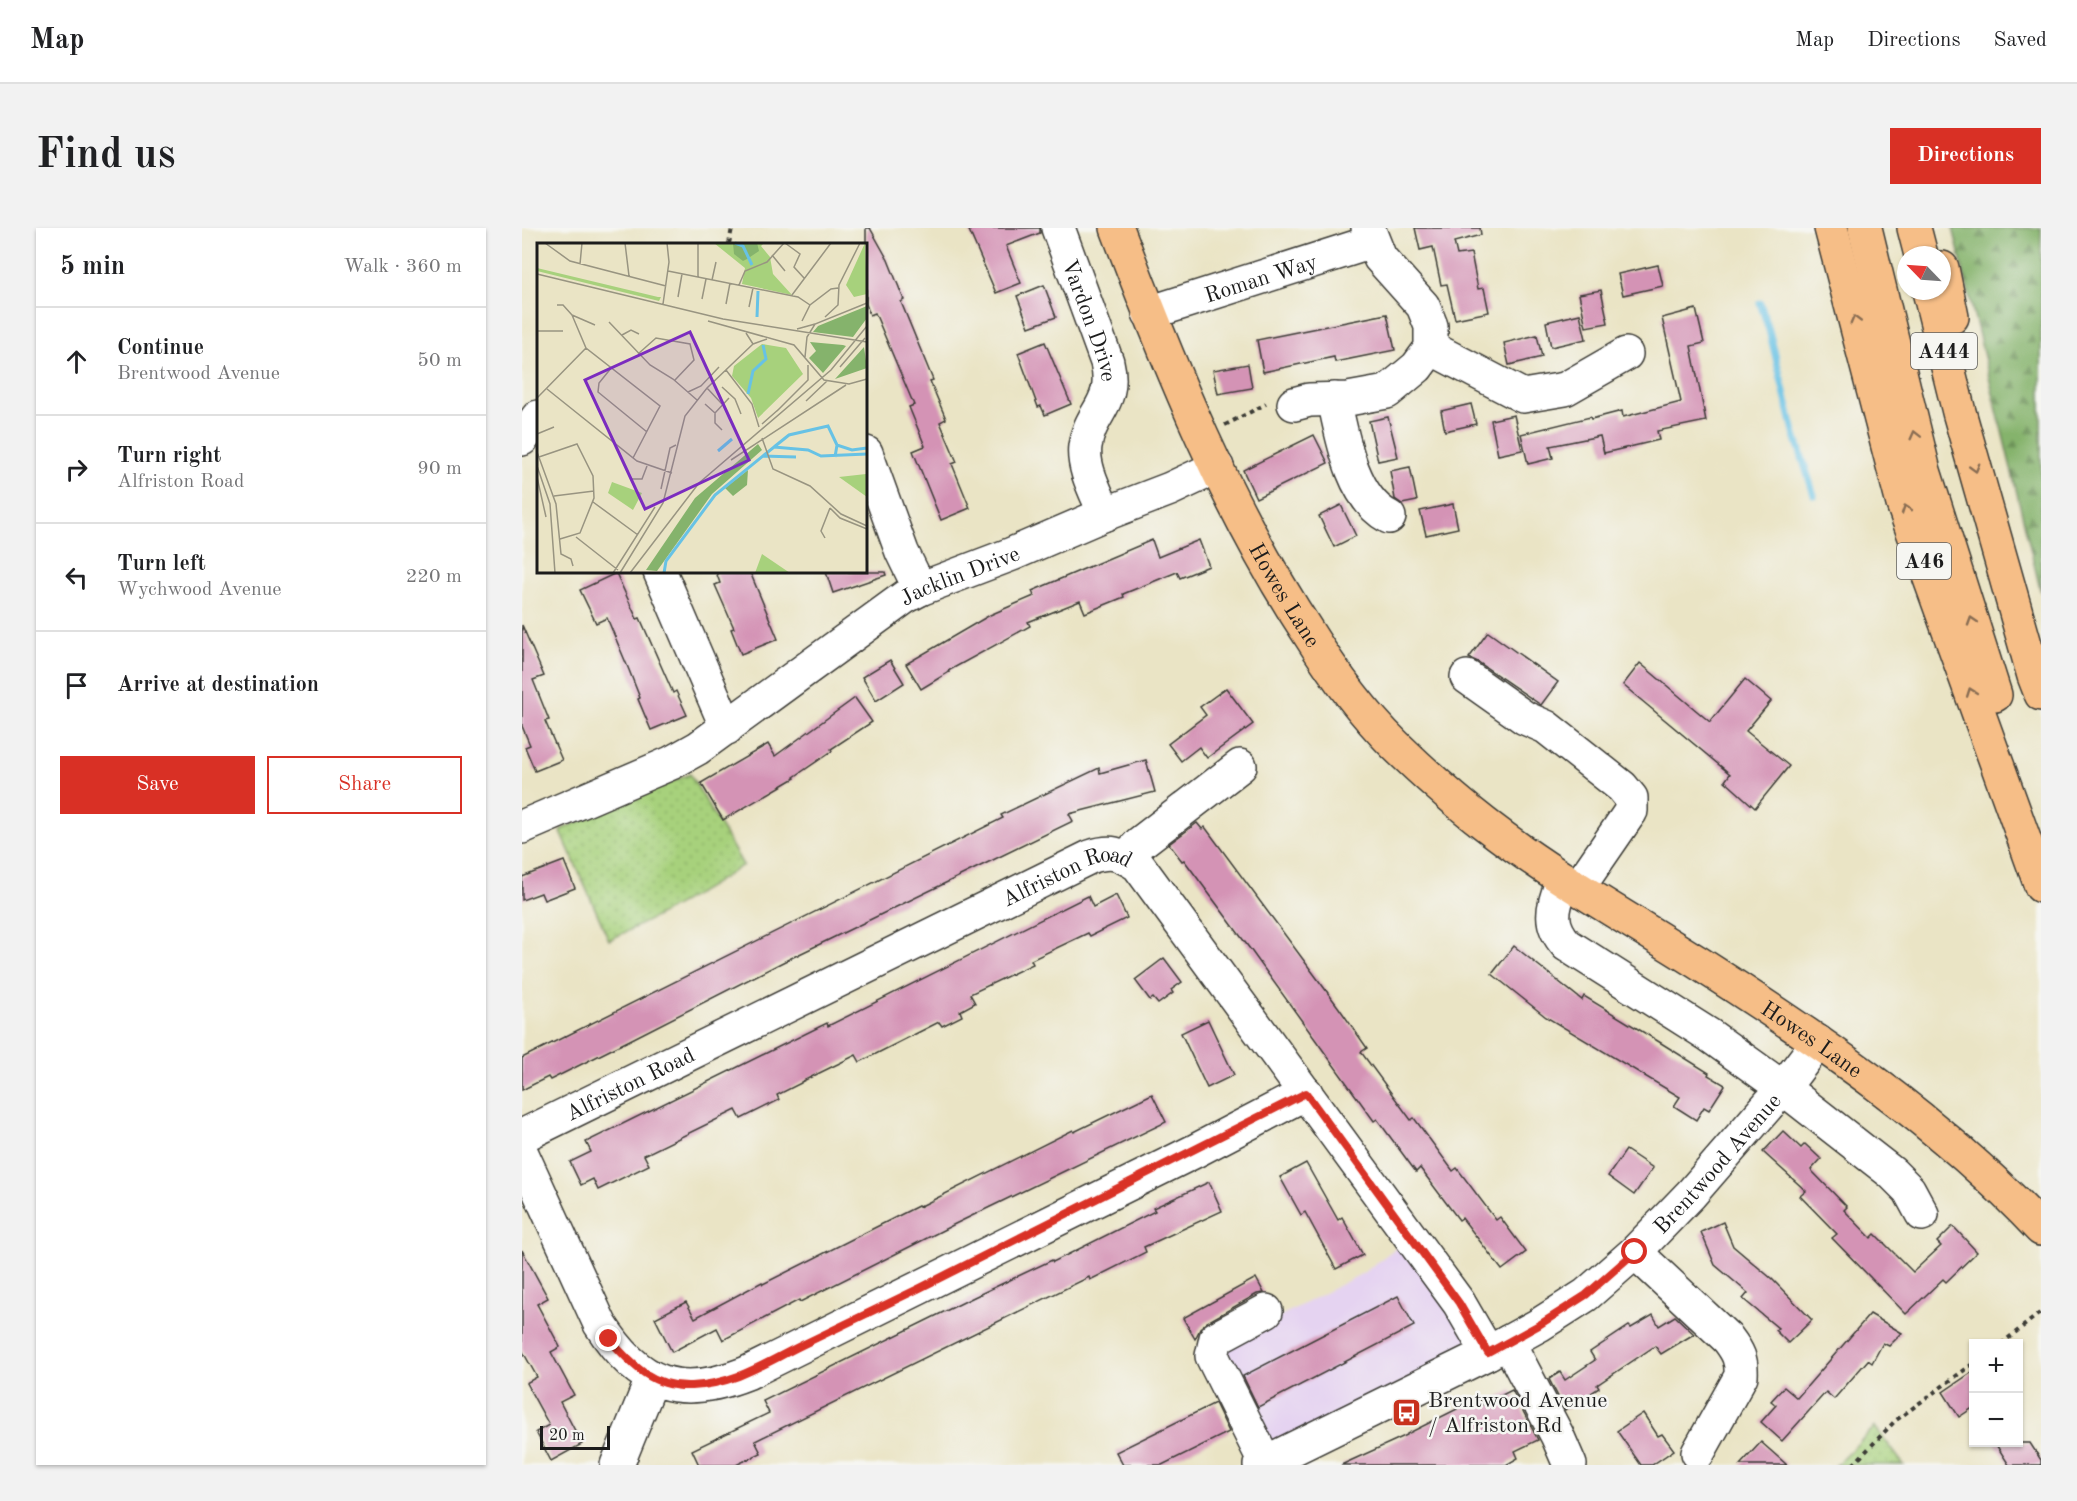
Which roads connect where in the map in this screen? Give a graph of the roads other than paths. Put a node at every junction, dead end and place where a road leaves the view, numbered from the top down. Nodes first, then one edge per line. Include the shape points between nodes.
1 (1058, 228) edge
2 (1117, 228) edge
3 (1831, 228) edge
4 (1865, 228) edge
5 (1914, 228) edge
6 (1935, 228) edge
7 (1370, 235) edge
8 (1919, 246) edge
9 (1938, 246) edge
10 (1931, 300) edge
11 (1949, 300) edge
12 (1149, 314) junction
13 (1431, 348) junction
14 (1626, 354) dead end
15 (1334, 399) junction
16 (1294, 404) road end
17 (1959, 412) junction
18 (537, 418) edge
19 (522, 439) edge
20 (867, 456) edge
21 (1217, 467) junction
22 (1105, 514) junction
23 (1389, 517) dead end
24 (660, 573) edge
25 (920, 589) junction
26 (1467, 677) dead end
27 (2041, 694) edge
28 (727, 728) junction
29 (1240, 766) dead end
30 (522, 827) edge
31 (2041, 837) edge
32 (1126, 858) junction
33 (1571, 883) junction
34 (2041, 886) edge
35 (1818, 1042) junction
36 (1783, 1088) junction
37 (1306, 1093) junction
38 (522, 1136) edge
39 (522, 1154) edge
40 (1922, 1214) dead end
41 (2041, 1229) edge
42 (1635, 1252) junction
43 (1266, 1311) dead end
44 (1498, 1347) junction
45 (652, 1379) junction
46 (1698, 1453) dead end
47 (1263, 1464) edge
48 (1567, 1464) edge
49 (617, 1465) edge

1 - 22 street, Vardon Drive via 1110,374 1110,387 1085,447 1088,469
2 - 12 main road, Howes Lane
34 -> 3 main road, A46 via 1904,504
31 -> 4 main road, A46 via 1924,471
5 - 8 main road
6 - 9 main road
7 - 12 street, Roman Way
7 - 13 street, Roman Way via 1380,258 1424,306 1431,326
10 - 17 main road, A444
11 - 17 main road via 1957,341
12 - 21 main road, Howes Lane
13 - 14 street via 1523,396 1565,389
13 - 15 street via 1417,367 1387,392
15 - 16 street
15 - 23 street via 1346,453 1359,482 1378,511
17 -> 27 main road
18 - 19 street
20 - 25 street via 902,552
21 - 22 street, Jacklin Drive
21 - 33 main road, Howes Lane via 1285,598 1353,698 1394,743 1485,824
22 - 25 street, Jacklin Drive
24 - 28 street
25 - 28 street, Jacklin Drive
26 - 33 street via 1524,718 1546,727 1631,798 1631,811
28 - 30 street, Jacklin Drive via 671,763
29 - 32 street
32 - 37 street, Alfriston Road via 1138,866
32 - 38 street, Alfriston Road via 1103,853 1090,857
33 - 35 main road, Howes Lane
33 - 36 street via 1554,905 1553,922 1567,945 1709,1035
35 - 36 street, Brentwood Avenue
35 - 41 main road, Howes Lane via 1924,1120
36 - 40 street via 1892,1173 1909,1190
36 - 42 street, Brentwood Avenue
37 - 44 street, Alfriston Road via 1459,1303
37 - 45 street via 747,1373 722,1383 690,1386
39 - 45 street via 600,1324 623,1354
42 - 44 street, Brentwood Avenue via 1586,1295
42 - 46 street via 1728,1339 1739,1354 1741,1376
43 - 47 street via 1216,1338 1212,1356
44 - 47 street, Brentwood Avenue
44 - 48 street, Alfriston Road via 1557,1435
45 - 49 street

